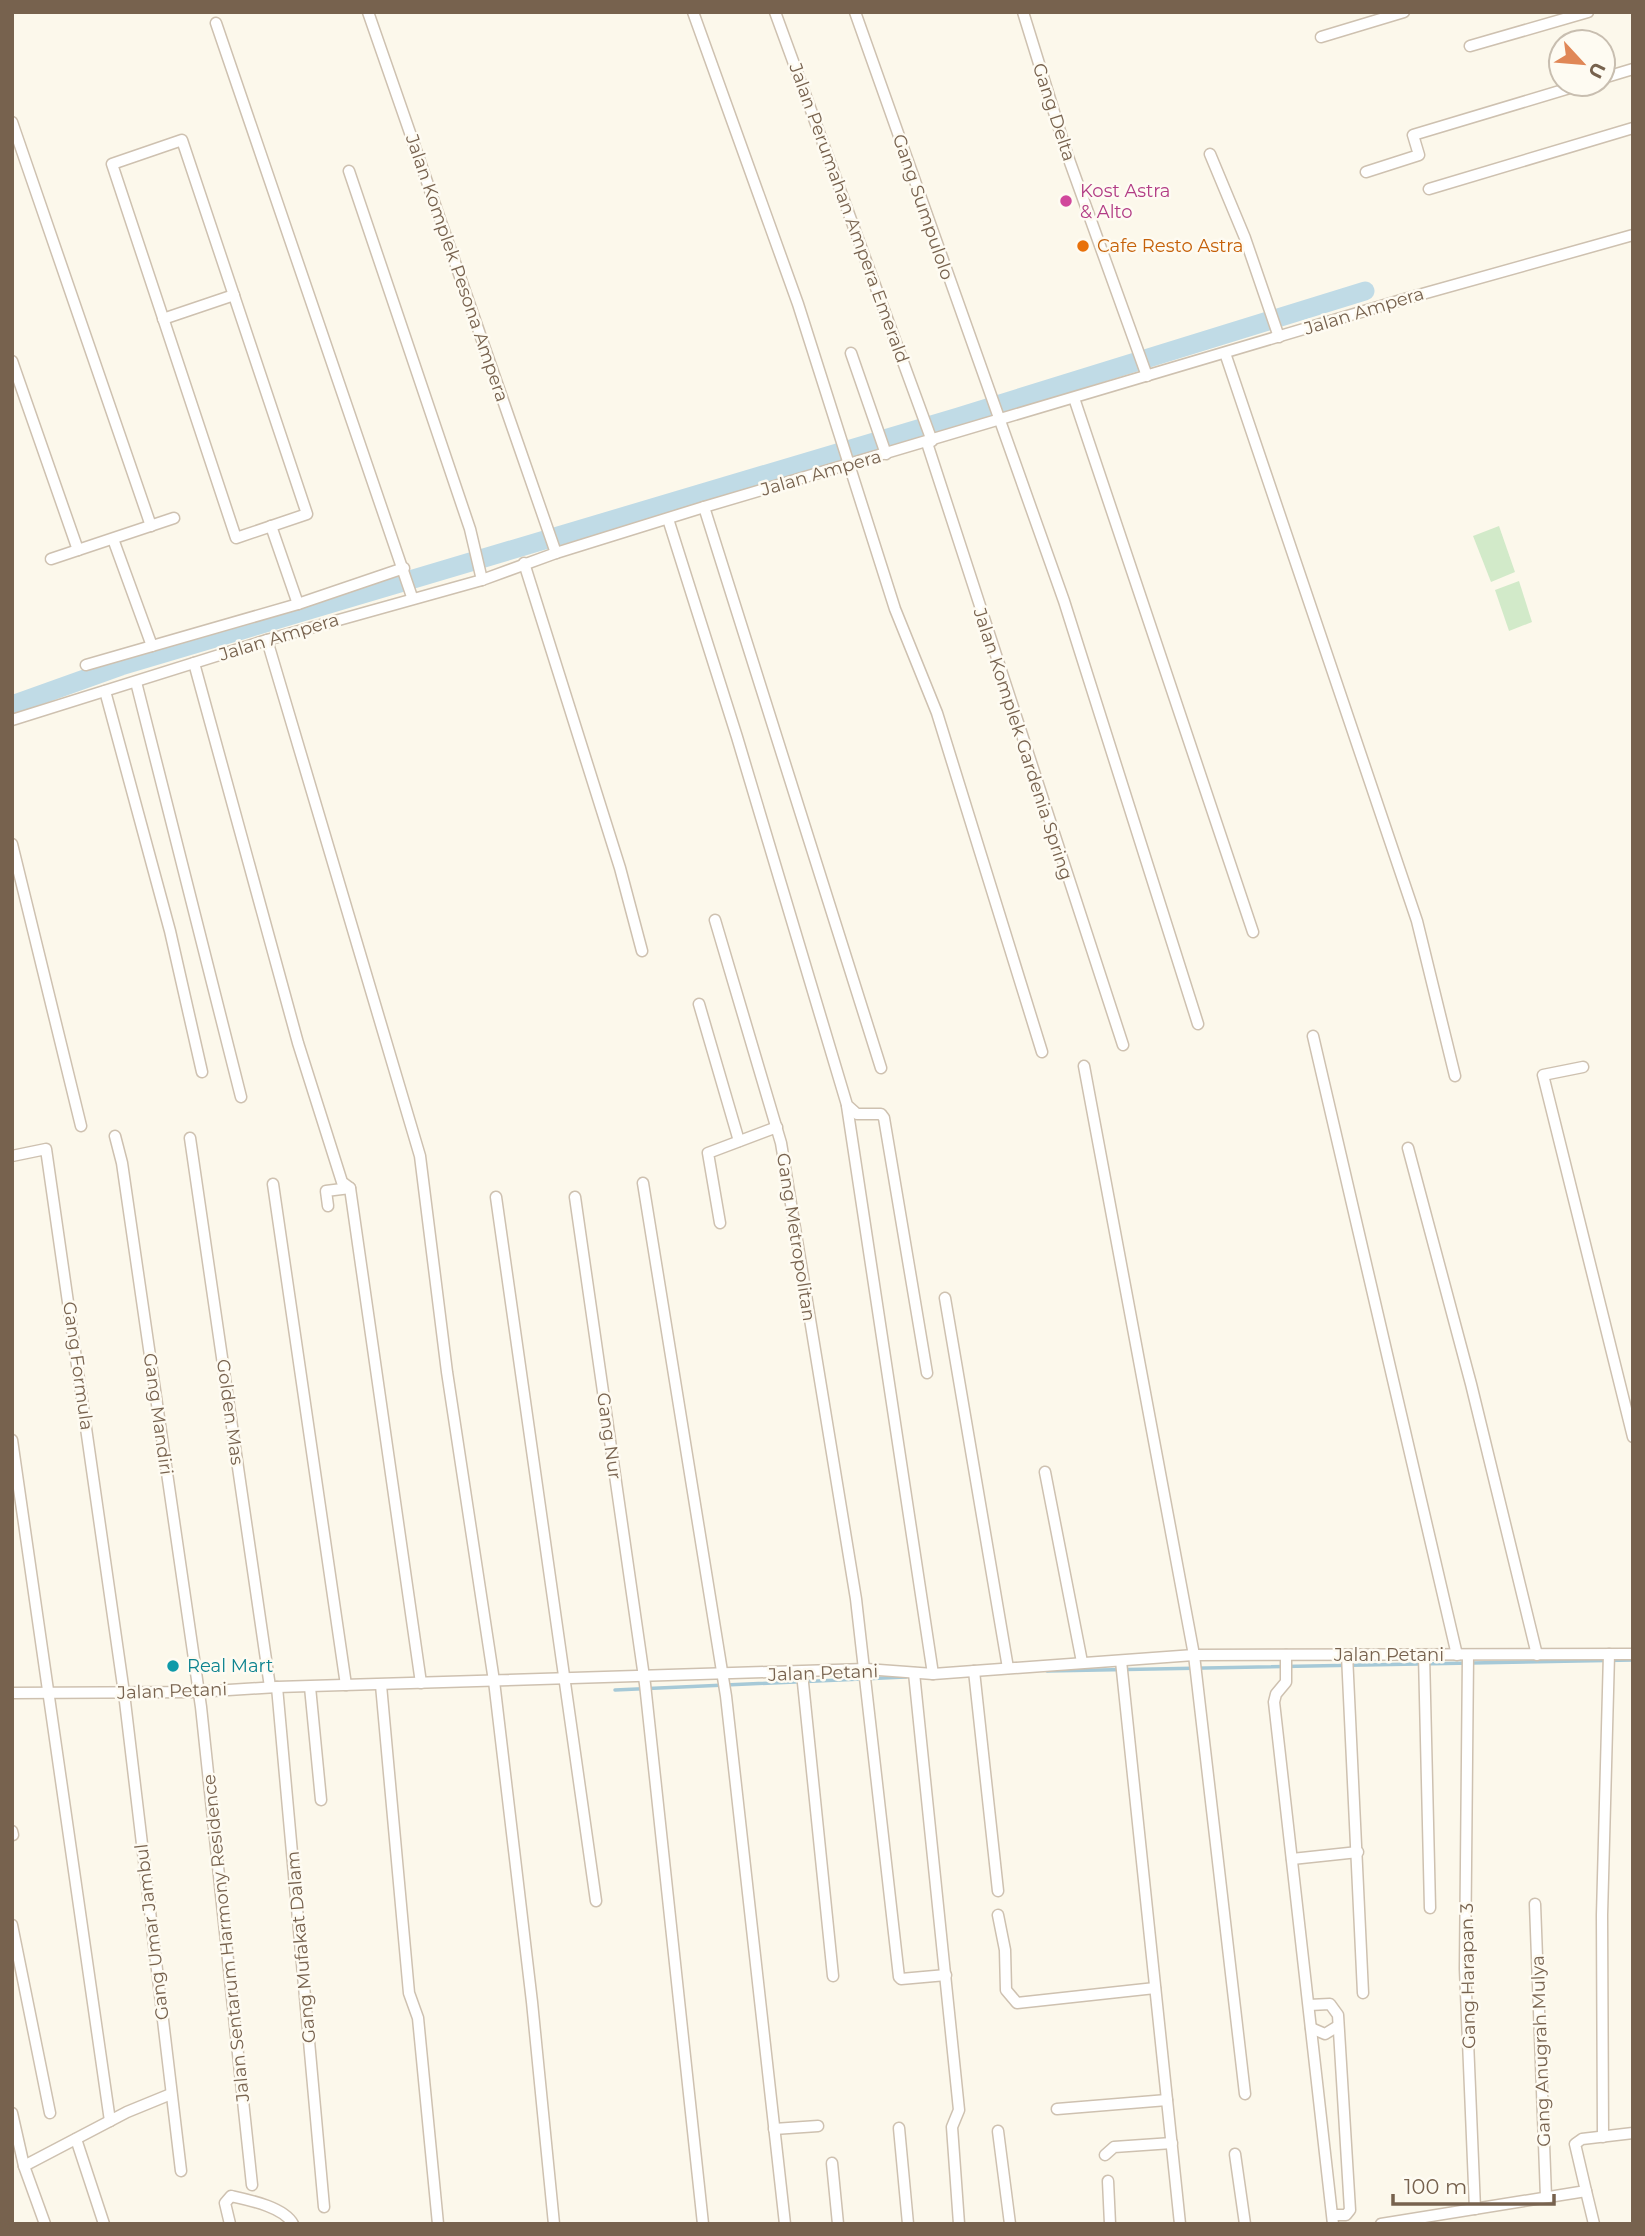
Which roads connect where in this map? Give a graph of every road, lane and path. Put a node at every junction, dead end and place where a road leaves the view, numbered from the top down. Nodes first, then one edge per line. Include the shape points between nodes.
1 (368, 12) edge
2 (693, 12) edge
3 (775, 12) edge
4 (855, 12) edge
5 (1023, 12) edge
6 (1404, 12) edge
7 (1588, 12) edge
8 (216, 23) dead end
9 (1321, 37) dead end
10 (1470, 46) dead end
11 (1547, 95) edge
12 (12, 122) edge
13 (1633, 128) edge
14 (1210, 154) dead end
15 (349, 171) dead end
16 (1366, 172) dead end
17 (1429, 188) dead end
18 (1633, 235) edge
19 (233, 295) junction
20 (163, 319) junction
21 (1278, 334) junction
22 (851, 353) dead end
23 (1225, 353) junction
24 (12, 361) edge
25 (1146, 373) junction
26 (1074, 398) junction
27 (998, 417) junction
28 (930, 441) junction
29 (885, 451) junction
30 (848, 463) junction
31 (704, 507) junction
32 (174, 517) dead end
33 (668, 519) junction
34 (151, 526) junction
35 (271, 526) junction
36 (113, 538) junction
37 (554, 548) junction
38 (78, 550) junction
39 (51, 559) dead end
40 (524, 564) junction
41 (481, 576) junction
42 (408, 582) junction
43 (298, 604) junction
44 (267, 640) junction
45 (152, 646) junction
46 (194, 663) junction
47 (86, 665) dead end
48 (136, 681) junction
49 (105, 691) junction
50 (12, 720) edge
51 (12, 844) edge
52 (715, 920) dead end
53 (1253, 932) dead end
54 (642, 951) dead end
55 (698, 1004) dead end
56 (1198, 1024) dead end
57 (1313, 1037) dead end
58 (1123, 1045) dead end
59 (1042, 1052) dead end
60 (1084, 1066) dead end
61 (1583, 1067) dead end
62 (881, 1068) dead end
63 (202, 1072) dead end
64 (1455, 1076) dead end
65 (241, 1097) dead end
66 (847, 1105) junction
67 (81, 1126) dead end
68 (777, 1127) junction
69 (115, 1136) dead end
70 (190, 1138) dead end
71 (739, 1141) junction
72 (1408, 1148) dead end
73 (12, 1156) edge
74 (643, 1183) dead end
75 (273, 1184) dead end
76 (350, 1188) junction
77 (496, 1197) dead end
78 (575, 1197) dead end
79 (328, 1206) dead end
80 (720, 1223) dead end
81 (945, 1298) dead end
82 (927, 1373) dead end
83 (1633, 1437) edge
84 (12, 1440) edge
85 (1045, 1472) dead end
86 (1633, 1654) edge
87 (1537, 1655) junction
88 (1609, 1655) junction
89 (1194, 1657) junction
90 (1286, 1658) junction
91 (1348, 1658) junction
92 (1465, 1659) junction
93 (1082, 1662) junction
94 (1424, 1663) junction
95 (1008, 1668) junction
96 (1121, 1669) junction
97 (866, 1670) junction
98 (974, 1671) junction
99 (933, 1674) junction
100 (566, 1678) junction
101 (915, 1678) junction
102 (644, 1679) junction
103 (723, 1679) junction
104 (803, 1680) junction
105 (494, 1681) junction
106 (421, 1683) junction
107 (346, 1685) junction
108 (381, 1685) junction
109 (273, 1687) junction
110 (310, 1687) junction
111 (197, 1692) junction
112 (12, 1693) edge
113 (51, 1693) junction
114 (124, 1693) junction
115 (321, 1800) dead end
116 (1358, 1852) junction
117 (1292, 1858) junction
118 (999, 1891) dead end
119 (596, 1901) dead end
120 (1535, 1904) dead end
121 (1430, 1908) dead end
122 (999, 1915) dead end
123 (12, 1925) edge
124 (946, 1975) junction
125 (833, 1976) dead end
126 (1155, 1988) junction
127 (1363, 1993) dead end
128 (1308, 2005) junction
129 (1338, 2026) junction
130 (1311, 2028) junction
131 (171, 2094) junction
132 (1245, 2094) dead end
133 (1167, 2100) junction
134 (1057, 2109) dead end
135 (12, 2113) edge
136 (50, 2113) dead end
137 (110, 2121) junction
138 (818, 2126) dead end
139 (899, 2128) dead end
140 (774, 2129) junction
141 (998, 2131) dead end
142 (1633, 2133) edge
143 (1603, 2137) junction
144 (76, 2139) junction
145 (1172, 2143) junction
146 (1235, 2154) dead end
147 (1105, 2155) dead end
148 (832, 2163) dead end
149 (24, 2166) junction
150 (180, 2171) dead end
151 (1108, 2181) dead end
152 (252, 2185) dead end
153 (1586, 2191) junction
154 (1546, 2197) junction
155 (324, 2207) dead end
156 (1475, 2209) junction
157 (1333, 2219) edge
158 (45, 2224) edge
159 (104, 2224) edge
160 (230, 2224) edge
161 (293, 2224) edge
162 (438, 2224) edge
163 (554, 2224) edge
164 (703, 2224) edge
165 (785, 2224) edge
166 (838, 2224) edge
167 (908, 2224) edge
168 (960, 2224) edge
169 (1010, 2224) edge
170 (1110, 2224) edge
171 (1180, 2224) edge
172 (1245, 2224) edge
173 (1381, 2224) edge
174 (1594, 2224) edge

1 - 37 street, Jalan Komplek Pesona Ampera
2 - 30 street via 798,304
3 - 28 street, Jalan Perumahan Ampera Emerald
4 - 27 street, Gang Sumpulolo
5 - 25 street, Gang Delta via 1067,154
6 - 9 street
7 - 10 street
8 - 42 street
11 - 16 street via 1413,135 1419,155
12 - 34 street
13 - 17 street
14 - 21 street
15 - 41 street via 477,552
18 - 21 street, Jalan Ampera
19 - 20 street
19 - 20 street via 182,140 112,164
19 - 35 street via 307,514
20 - 35 street via 236,538
21 - 23 street, Jalan Ampera
22 - 29 street
23 - 25 street, Jalan Ampera
23 - 64 street via 1417,921
24 - 38 street
25 - 26 street, Jalan Ampera
26 - 27 street, Jalan Ampera
26 - 53 street
27 - 28 street, Jalan Ampera
27 - 56 street, Gang Sumpulolo via 1064,601
28 - 29 street, Jalan Ampera
28 - 58 street, Jalan Komplek Gardenia Spring
29 - 30 street, Jalan Ampera
30 - 31 street, Jalan Ampera
30 - 59 street via 895,609 937,713
31 - 33 street, Jalan Ampera
31 - 62 street
32 - 34 street
33 - 37 street, Jalan Ampera
33 - 66 street
34 - 36 street
35 - 43 street
36 - 38 street
36 - 45 street
37 - 40 street, Jalan Ampera
38 - 39 street
40 - 41 street, Jalan Ampera
40 - 54 street
41 - 42 street, Jalan Ampera
42 - 43 street
42 - 44 street, Jalan Ampera
43 - 45 street
44 - 46 street, Jalan Ampera
44 - 105 street via 420,1156
45 - 47 street
46 - 48 street, Jalan Ampera
46 - 76 street via 298,1043 342,1182
48 - 49 street, Jalan Ampera
48 - 65 street
49 - 50 street, Jalan Ampera
49 - 63 street via 170,931
51 - 67 street
52 - 68 street, Gang Metropolitan
55 - 71 street
57 - 92 street, Gang Harapan 3
60 - 89 street
61 - 83 street via 1543,1075
66 - 82 street via 857,1114 871,1112 884,1118
66 - 99 street
68 - 71 street
68 - 97 street, Gang Metropolitan
69 - 111 street, Gang Mandiri
70 - 109 street, Golden Mas
71 - 80 street via 708,1153
72 - 87 street
73 - 114 street, Gang Formula via 46,1149
74 - 103 street
75 - 107 street
76 - 79 street via 326,1191
76 - 106 street via 359,1216
77 - 100 street
78 - 102 street, Gang Nur
81 - 95 street
84 - 113 street
85 - 93 street
86 - 88 street, Jalan Petani
87 - 88 street, Jalan Petani
87 - 92 street, Jalan Petani
88 - 143 street via 1601,1915
89 - 90 street, Jalan Petani
89 - 96 street, Jalan Petani
89 - 132 street
90 - 91 street, Jalan Petani
90 - 117 street via 1286,1682 1274,1702
91 - 94 street, Jalan Petani
91 - 116 street
92 - 94 street, Jalan Petani
92 - 156 street, Gang Harapan 3 via 1465,1969
93 - 95 street, Jalan Petani
93 - 96 street, Jalan Petani
94 - 121 street
95 - 98 street, Jalan Petani
96 - 126 street
97 - 101 street, Jalan Petani
97 - 104 street, Jalan Petani
97 - 124 street, Gang Metropolitan via 899,1977
98 - 99 street, Jalan Petani
98 - 118 street
99 - 101 street, Jalan Petani
100 - 102 street, Jalan Petani
100 - 105 street, Jalan Petani
100 - 119 street
101 - 124 street
102 - 103 street, Jalan Petani
102 - 164 street, Gang Nur
103 - 104 street, Jalan Petani
103 - 140 street
104 - 125 street
105 - 106 street, Jalan Petani
105 - 163 street
106 - 108 street, Jalan Petani
107 - 108 street, Jalan Petani
107 - 110 street, Jalan Petani
108 - 162 street via 395,1862 409,1993 418,2018
109 - 110 street, Jalan Petani
109 - 111 street, Jalan Petani
109 - 155 street, Gang Mufakat Dalam
110 - 115 street
111 - 114 street, Jalan Petani
111 - 152 street, Jalan Sentarum Harmony Residence
112 - 113 street, Jalan Petani
113 - 114 street, Jalan Petani
113 - 137 street
114 - 131 street, Gang Umar Jambul
116 - 117 street
116 - 127 street
117 - 128 street
120 - 154 street, Gang Anugrah Mulya
122 - 126 street via 1006,1990 1017,2003
123 - 136 street
124 - 168 street via 958,2110 951,2127
126 - 133 street
128 - 129 street via 1334,2006
128 - 130 street
129 - 130 street via 1325,2034
129 - 157 street via 1350,2210
130 - 157 street
131 - 137 street
131 - 150 street, Gang Umar Jambul
133 - 134 street
133 - 145 street
135 - 149 street
137 - 144 street
138 - 140 street
139 - 167 street
140 - 165 street
141 - 169 street
142 - 143 street
143 - 153 street via 1575,2144
144 - 149 street
144 - 159 street
145 - 147 street via 1114,2147
145 - 171 street
146 - 172 street
148 - 166 street
149 - 158 street
151 - 170 street
153 - 154 street
153 - 174 street
154 - 156 street
156 - 173 street
160 - 161 street via 225,2203 231,2196 277,2211

